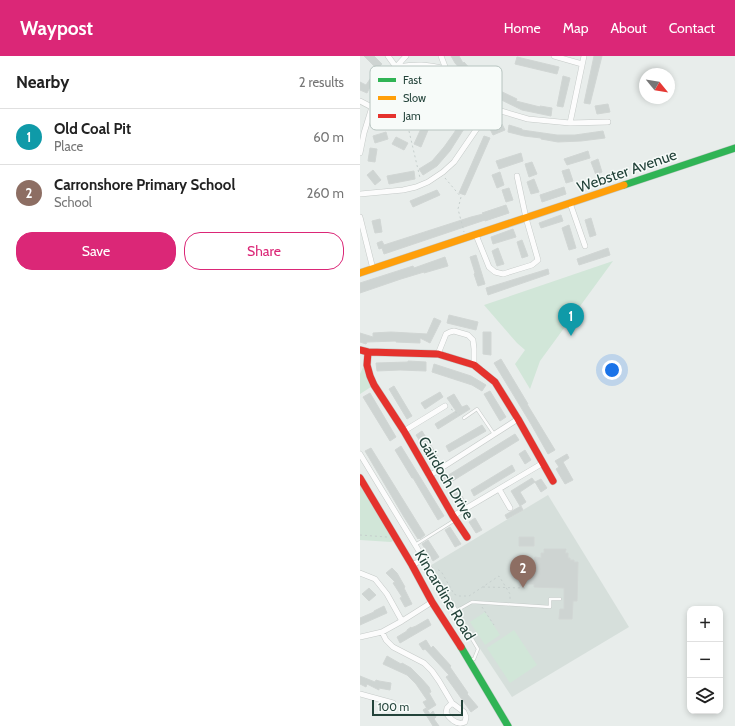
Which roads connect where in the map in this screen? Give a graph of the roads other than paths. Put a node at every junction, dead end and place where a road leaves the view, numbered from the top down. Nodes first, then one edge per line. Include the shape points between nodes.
1 (388, 56) edge
2 (406, 56) edge
3 (441, 56) edge
4 (554, 56) edge
5 (584, 56) edge
6 (582, 64) junction
7 (395, 66) edge
8 (397, 66) edge
9 (402, 66) edge
10 (436, 66) edge
11 (445, 66) edge
12 (360, 101) edge
13 (370, 106) edge
14 (502, 111) edge
15 (370, 114) edge
16 (608, 122) dead end
17 (570, 123) junction
18 (476, 130) edge
19 (735, 148) edge
20 (360, 153) edge
21 (518, 176) dead end
22 (360, 194) edge
23 (570, 203) junction
24 (360, 217) edge
25 (526, 218) junction
26 (476, 235) junction
27 (585, 246) dead end
28 (373, 269) junction
29 (360, 273) edge
30 (360, 350) edge
31 (368, 352) junction
32 (438, 354) junction
33 (474, 365) junction
34 (445, 406) road end
35 (464, 418) road end
36 (518, 419) junction
37 (404, 431) junction
38 (494, 435) junction
39 (360, 454) edge
40 (543, 463) junction
41 (429, 476) junction
42 (360, 478) edge
43 (553, 481) dead end
44 (499, 489) junction
45 (510, 508) dead end
46 (454, 518) junction
47 (467, 537) dead end
48 (415, 544) junction
49 (424, 559) junction
50 (412, 565) junction
51 (360, 573) edge
52 (560, 600) dead end
53 (432, 602) junction
54 (456, 611) junction
55 (459, 617) joint
56 (402, 621) junction
57 (382, 632) junction
58 (360, 638) edge
59 (469, 660) junction
60 (360, 694) edge
61 (393, 703) dead end
62 (452, 703) junction
63 (508, 726) edge

1 - 7 street
2 - 8 street
3 - 11 street
4 - 6 street
5 - 6 street
6 - 17 street
9 - 10 street
12 - 13 street
14 - 17 street via 528,119
15 - 20 street
16 - 17 street
18 - 22 street via 454,162 428,182 403,190
19 - 23 street, Webster Avenue
21 - 25 street
23 - 25 street, Webster Avenue
23 - 27 street
24 - 28 street
25 - 26 street, Webster Avenue
25 - 26 street via 538,260 532,265 503,274 495,272 489,267
26 - 28 street, Webster Avenue
28 - 29 street, Webster Avenue
30 - 31 street
31 - 32 street
31 - 37 street, Gairdoch Drive via 372,380
32 - 33 street
32 - 33 street via 446,334 454,331 468,335 473,340
33 - 36 street via 495,382
34 - 37 street, Gairdoch Drive
35 - 38 lane via 478,409
36 - 38 street
36 - 40 street
37 - 41 street, Gairdoch Drive
38 - 41 street
39 - 48 street, Kincardine Road
40 - 43 street
40 - 44 street
41 - 46 street, Gairdoch Drive
42 - 50 street, Kincardine Road
44 - 45 street
44 - 46 street
46 - 47 street, Gairdoch Drive
46 - 48 lane
48 - 49 street, Kincardine Road
49 - 50 street
49 - 54 street, Kincardine Road
50 - 53 street, Kincardine Road
51 - 56 street via 375,579
52 - 54 lane via 550,599 550,607 472,602
53 - 56 street
53 - 59 street, Kincardine Road
54 - 55 street, Kincardine Road
55 - 59 lane via 478,649 474,659
56 - 57 street
57 - 58 street
57 - 62 street via 393,647 424,663 432,671
59 - 63 street, Kincardine Road
60 - 61 street
62 - 62 street via 464,712 465,722 461,725 449,719 446,713

